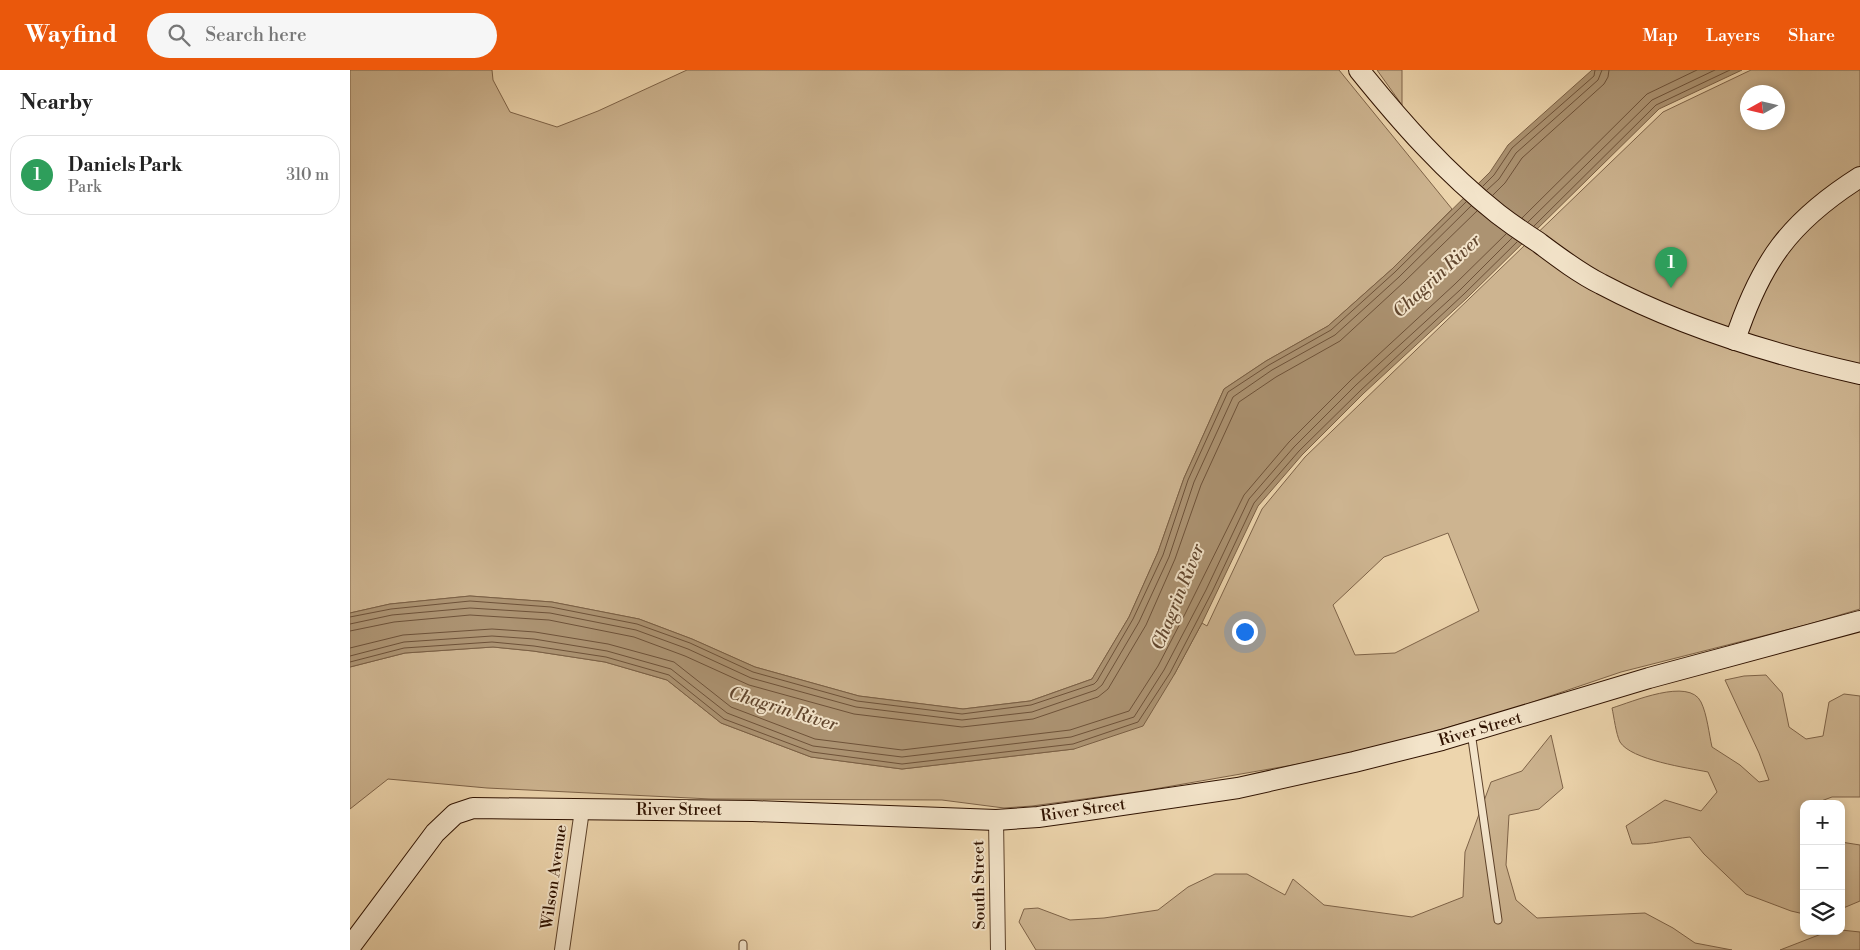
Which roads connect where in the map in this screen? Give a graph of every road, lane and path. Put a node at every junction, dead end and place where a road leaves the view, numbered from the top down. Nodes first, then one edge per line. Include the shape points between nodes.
1 (1359, 70) edge
2 (1860, 177) edge
3 (1735, 340) junction
4 (1860, 374) edge
5 (1860, 621) edge
6 (1471, 732) junction
7 (582, 810) junction
8 (996, 820) junction
9 (1498, 920) dead end
10 (350, 948) edge
11 (562, 950) edge
12 (998, 950) edge

1 - 3 main road via 1395,115 1436,158 1498,214 1600,284
2 - 3 main road via 1806,217 1781,244 1761,275
3 - 4 main road via 1776,354
5 - 6 main road, River Street via 1649,678
6 - 8 main road, River Street via 1238,788 1038,817
6 - 9 lane
7 - 8 main road, River Street via 753,811
7 - 10 main road, River Street via 473,808 455,814 435,833
7 - 11 street, Wilson Avenue
8 - 12 street, South Street

